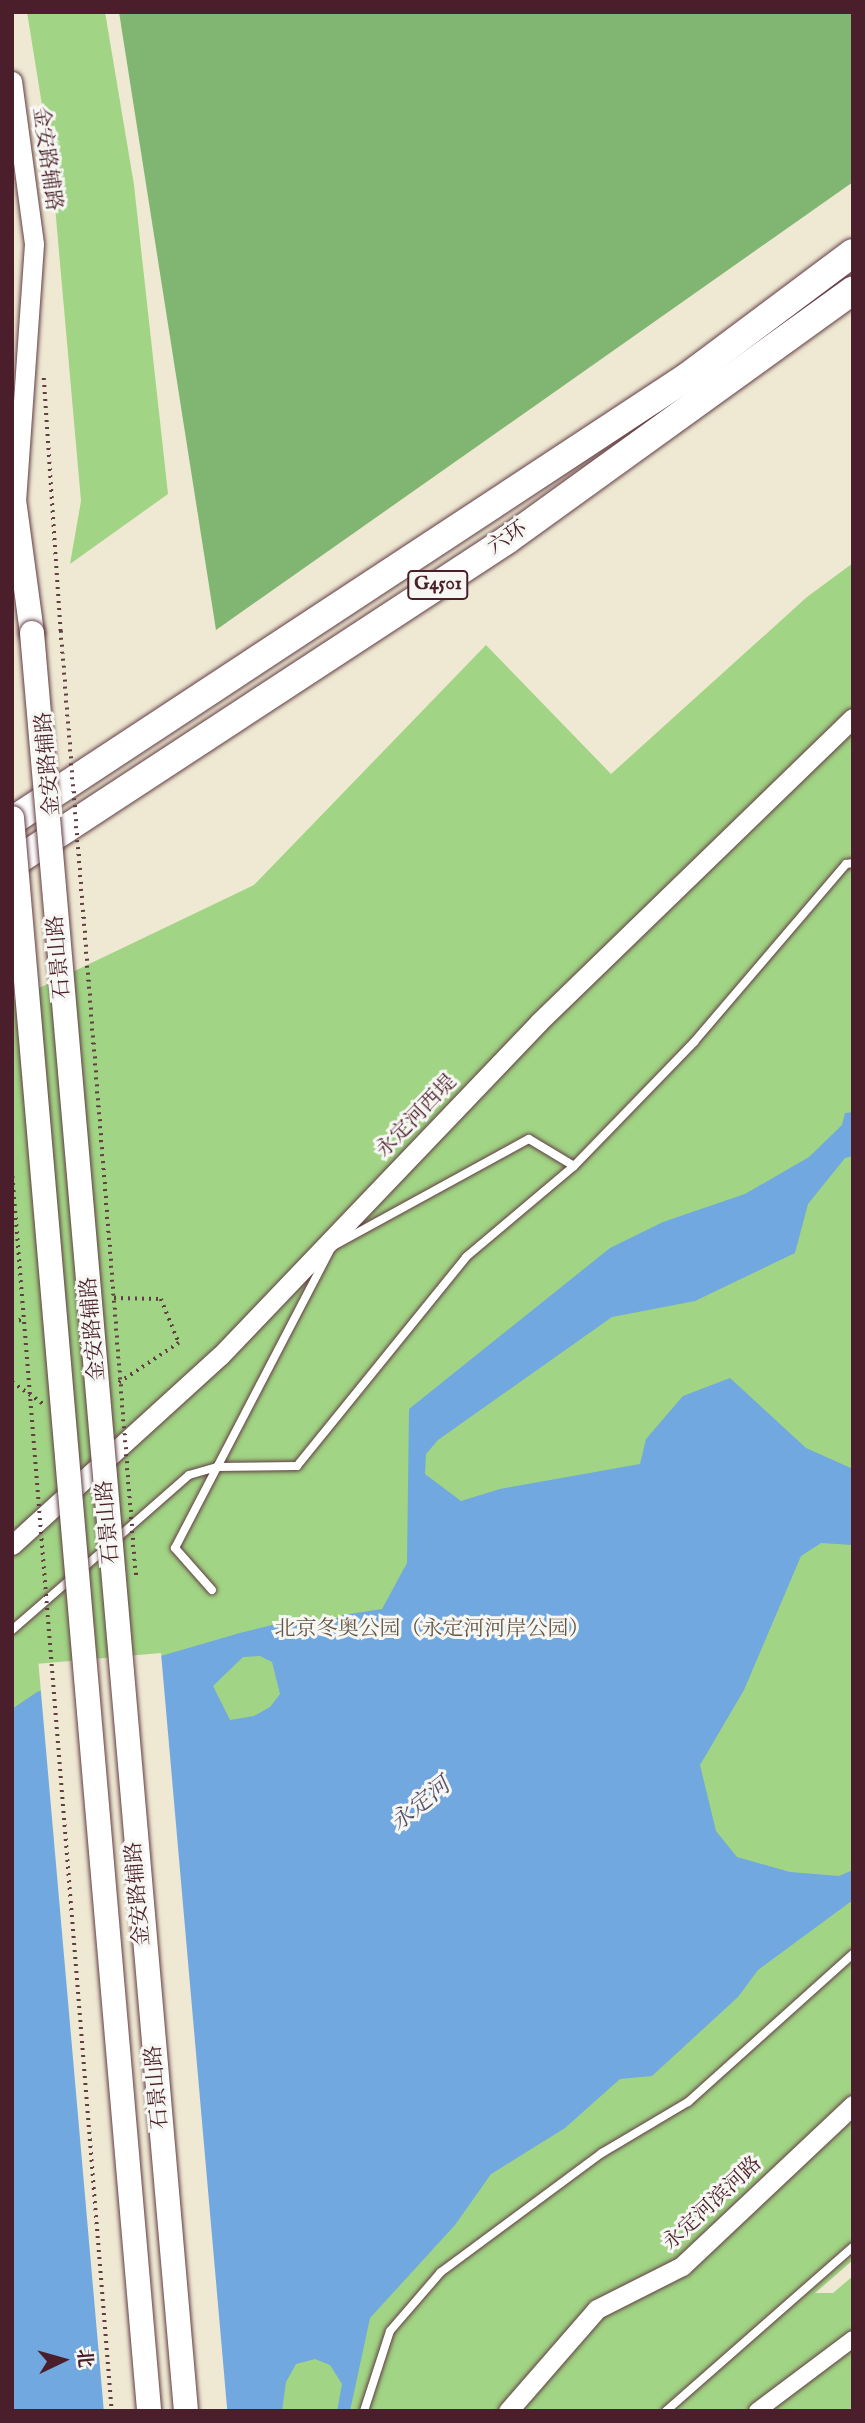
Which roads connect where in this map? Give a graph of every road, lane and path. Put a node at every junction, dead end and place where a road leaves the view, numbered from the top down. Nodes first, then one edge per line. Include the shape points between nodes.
1 (12, 81) edge
2 (853, 253) edge
3 (853, 290) edge
4 (44, 367) dead end
5 (12, 485) edge
6 (15, 511) junction
7 (853, 718) edge
8 (12, 820) edge
9 (853, 863) edge
10 (12, 864) edge
11 (574, 1166) junction
12 (12, 1169) edge
13 (329, 1246) junction
14 (114, 1298) junction
15 (25, 1319) junction
16 (12, 1322) edge
17 (110, 1388) dead end
18 (217, 1467) junction
19 (12, 1545) edge
20 (138, 1589) dead end
21 (212, 1590) dead end
22 (12, 1630) edge
23 (853, 1954) edge
24 (853, 2105) edge
25 (853, 2247) edge
26 (853, 2339) edge
27 (112, 2411) edge
28 (149, 2411) edge
29 (186, 2411) edge
30 (364, 2411) edge
31 (508, 2411) edge
32 (666, 2411) edge
33 (757, 2411) edge

1 - 6 street, 金安路辅路 via 34,244
2 - 8 highway, 六环 / G4501 via 664,392
3 - 10 highway, 六环 / G4501 via 507,540
4 - 14 path, 金安路辅路, bridge
5 - 6 main road, 石景山路
6 - 29 main road, 石景山路, bridge via 32,633
7 - 13 street, 永定河西堤 via 539,1022
8 - 28 main road, 石景山路, bridge
9 - 11 lane via 846,864 694,1042
11 - 13 lane via 529,1139
11 - 18 lane via 466,1257 297,1466
12 - 15 path, bridge
13 - 18 lane
13 - 19 street, 永定河西堤 via 220,1356
14 - 17 path via 161,1299 179,1343
14 - 20 path, 金安路辅路, bridge
15 - 16 path
15 - 27 path, bridge
18 - 21 lane via 175,1548
18 - 22 lane via 189,1475
23 - 30 lane via 688,2102 601,2154 441,2272 390,2331
24 - 31 street, 永定河滨河路 via 682,2266 597,2309
25 - 32 lane
26 - 33 street

